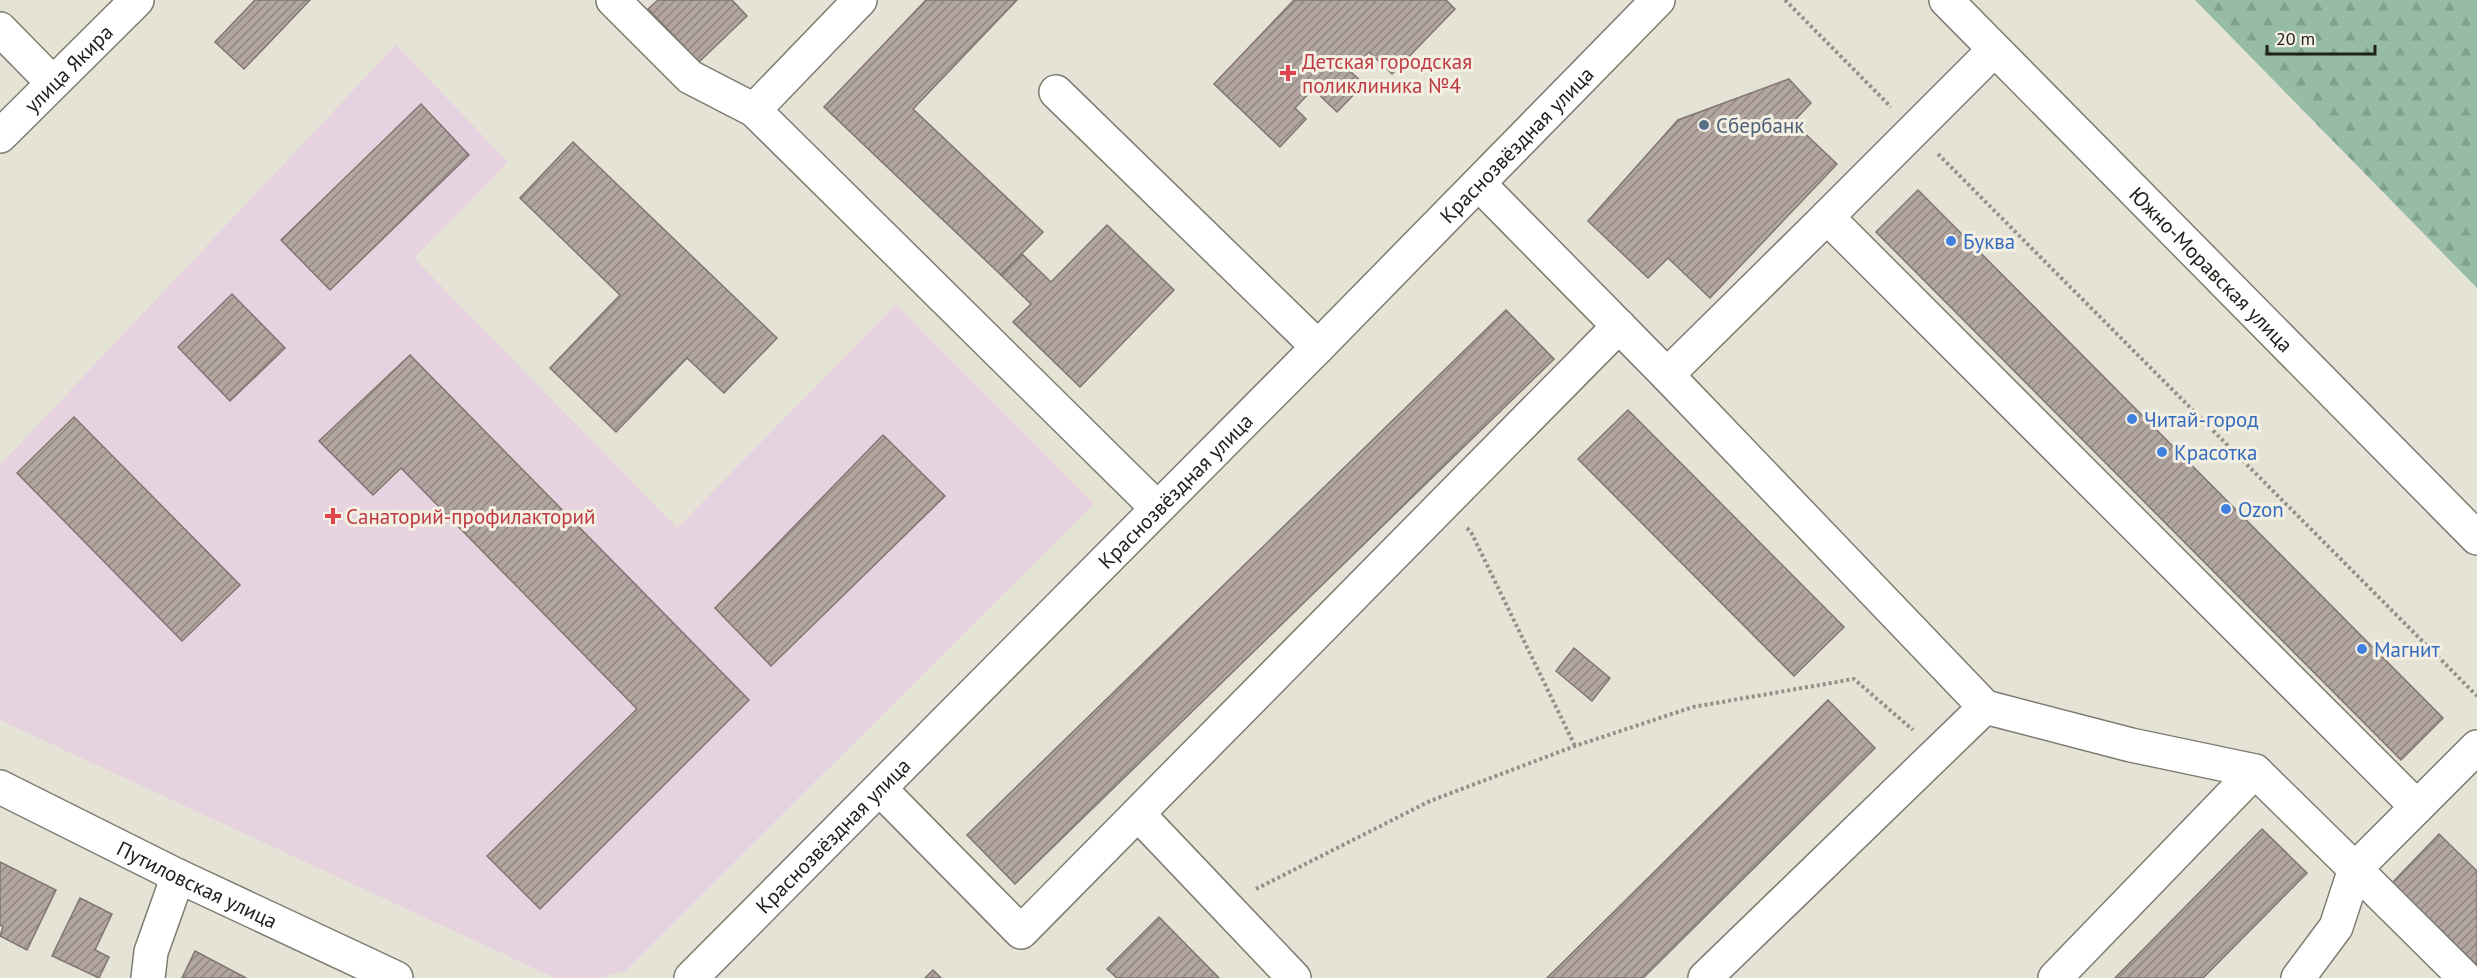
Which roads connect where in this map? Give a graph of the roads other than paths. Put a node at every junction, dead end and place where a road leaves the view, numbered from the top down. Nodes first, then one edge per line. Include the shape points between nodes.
1 (137, 0) edge
2 (613, 0) edge
3 (860, 0) edge
4 (1658, 0) edge
5 (1946, 0) edge
6 (0, 29) edge
7 (1994, 50) junction
8 (53, 83) junction
9 (1056, 92) dead end
10 (754, 110) junction
11 (0, 136) edge
12 (1479, 184) junction
13 (1827, 217) junction
14 (1619, 326) junction
15 (1318, 347) junction
16 (1667, 375) junction
17 (1156, 508) junction
18 (2477, 538) edge
19 (1985, 707) junction
20 (2477, 747) edge
21 (2255, 771) junction
22 (0, 787) edge
23 (880, 789) junction
24 (2417, 807) junction
25 (1139, 815) junction
26 (2355, 869) junction
27 (178, 876) junction
28 (148, 978) edge
29 (396, 978) edge
30 (691, 978) edge
31 (1294, 978) edge
32 (1705, 978) edge
33 (2055, 978) edge
34 (2298, 978) edge
35 (2465, 978) edge

1 - 8 street, улица Якира
2 - 10 street via 690,77
3 - 10 street
4 - 12 street, Краснозвёздная улица
5 - 7 street, Южно-Моравская улица
6 - 8 street
7 - 13 street
7 - 18 street, Южно-Моравская улица
8 - 11 street, улица Якира
9 - 15 street
10 - 17 street
12 - 14 street
12 - 15 street, Краснозвёздная улица
13 - 16 street
13 - 24 street
14 - 16 street
14 - 25 street
15 - 17 street, Краснозвёздная улица
16 - 19 street
17 - 23 street, Краснозвёздная улица
19 - 21 street via 2131,745
19 - 32 street
20 - 24 street
21 - 26 street
21 - 33 street
22 - 27 street, Путиловская улица
23 - 25 street via 1021,932
23 - 30 street, Краснозвёздная улица
24 - 26 street
25 - 31 street
26 - 34 street via 2336,927
26 - 35 street
27 - 28 street via 151,952
27 - 29 street, Путиловская улица

